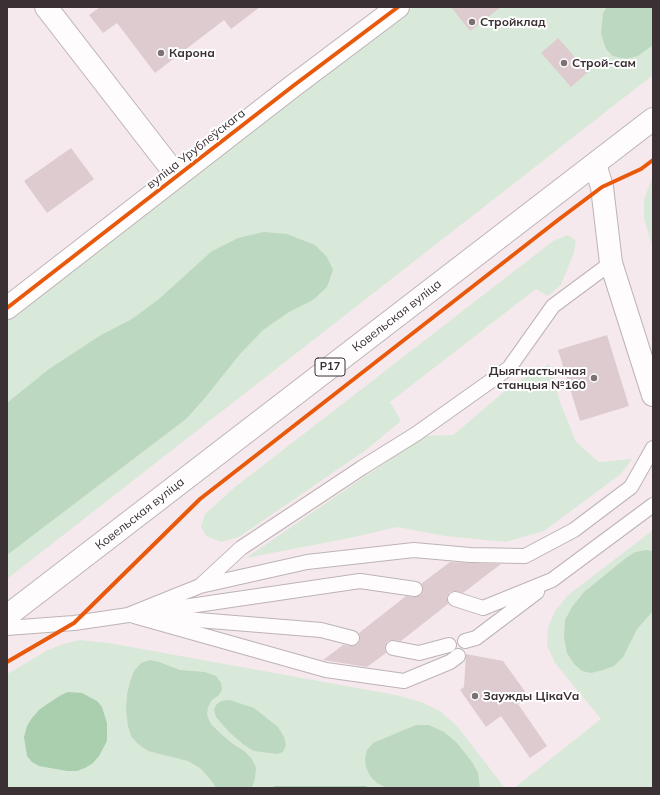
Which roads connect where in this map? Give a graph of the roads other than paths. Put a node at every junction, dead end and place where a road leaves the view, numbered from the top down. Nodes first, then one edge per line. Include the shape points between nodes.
1 (46, 7) edge
2 (398, 7) edge
3 (653, 119) edge
4 (595, 164) junction
5 (177, 176) junction
6 (611, 262) junction
7 (7, 308) edge
8 (653, 395) edge
9 (653, 448) edge
10 (653, 505) edge
11 (552, 580) junction
12 (200, 586) junction
13 (415, 589) dead end
14 (454, 599) dead end
15 (128, 615) junction
16 (7, 616) edge
17 (7, 628) edge
18 (352, 638) dead end
19 (470, 641) dead end
20 (393, 648) dead end

1 - 5 main road
2 - 5 main road, вуліца Урублеўскага
3 - 4 main road, Ковельская вуліца / Р17
4 - 6 main road via 602,187
4 - 16 main road, Ковельская вуліца / Р17
5 - 7 main road, вуліца Урублеўскага
6 - 8 main road
6 - 12 lane via 553,306 508,368 416,434 241,548
9 - 12 lane via 631,487 574,530 525,556 414,550 307,562
10 - 11 lane
11 - 14 lane via 484,608
11 - 19 lane
12 - 15 lane
13 - 15 lane via 360,581
15 - 17 lane via 74,623
15 - 18 lane via 321,630
15 - 20 lane via 326,670 404,682 450,662 454,650 419,653

